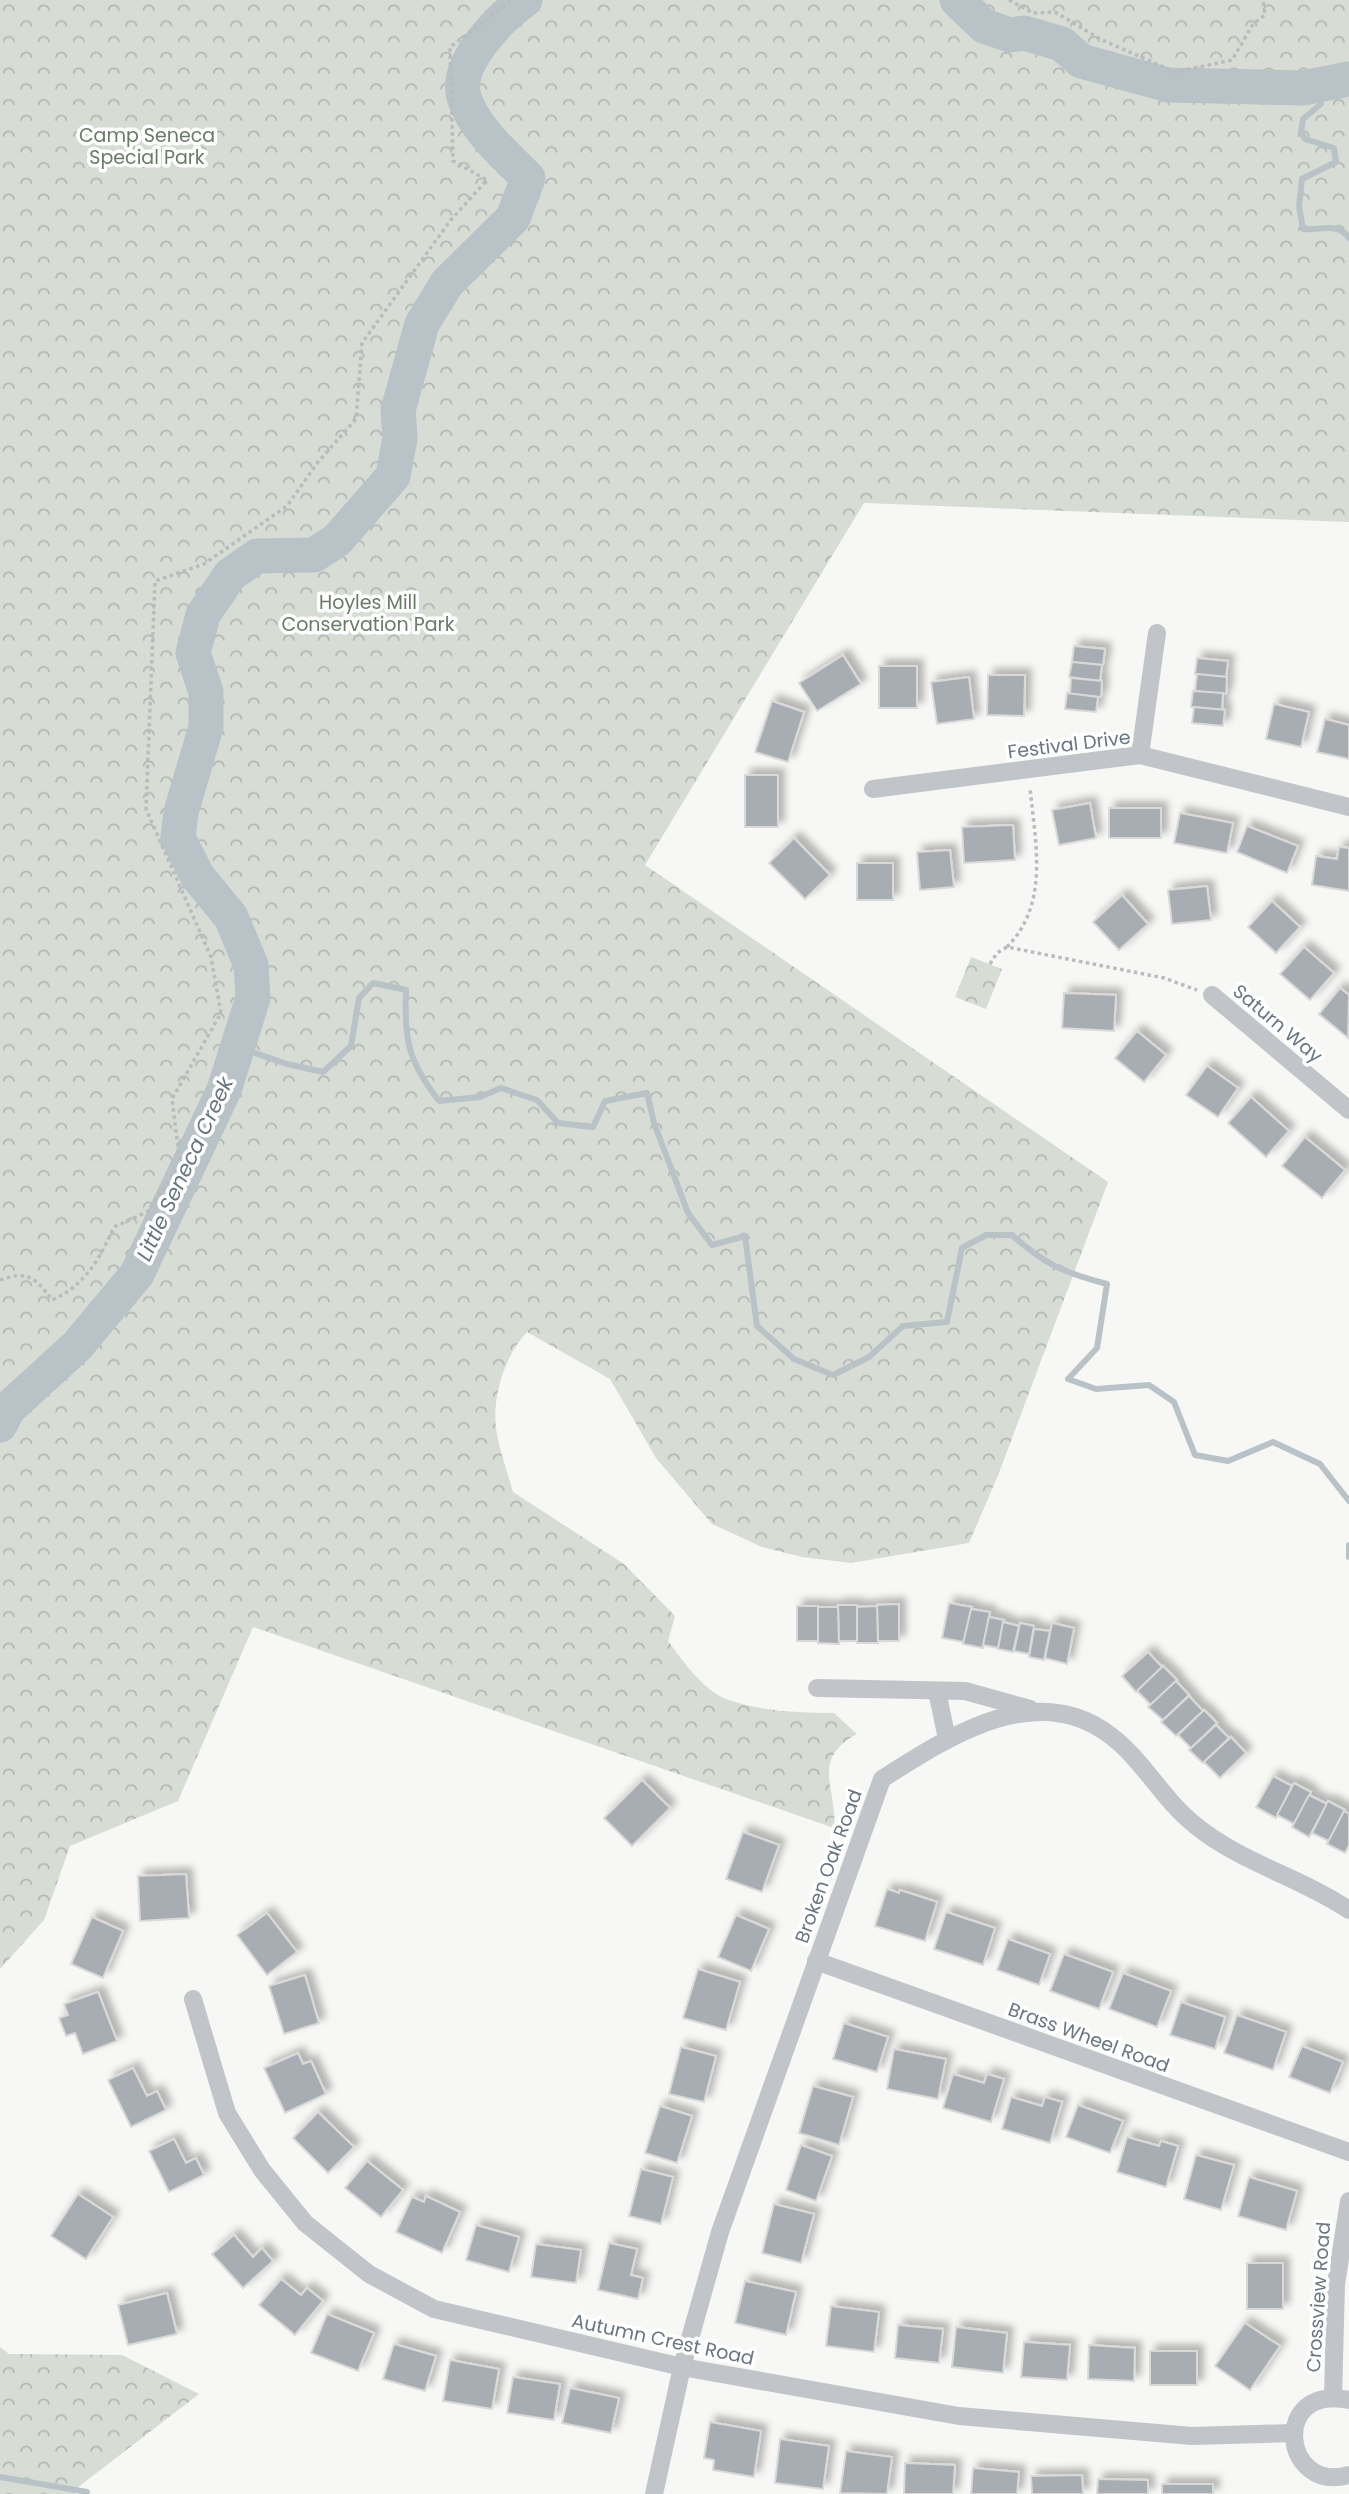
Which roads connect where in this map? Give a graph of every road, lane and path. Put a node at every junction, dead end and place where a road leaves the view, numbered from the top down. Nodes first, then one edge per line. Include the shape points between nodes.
1 (513, 0) edge
2 (1009, 0) edge
3 (1263, 0) edge
4 (1157, 633) dead end
5 (1140, 755) junction
6 (1026, 770) junction
7 (873, 789) dead end
8 (1349, 807) edge
9 (1007, 947) junction
10 (990, 964) dead end
11 (1212, 995) joint
12 (1349, 1110) edge
13 (0, 1280) edge
14 (817, 1688) dead end
15 (937, 1691) junction
16 (1033, 1710) junction
17 (947, 1739) junction
18 (1349, 1910) edge
19 (816, 1961) junction
20 (192, 1999) dead end
21 (1349, 2152) edge
22 (1349, 2202) edge
23 (682, 2367) junction
24 (1341, 2398) edge
25 (1293, 2432) junction
26 (1342, 2482) edge
27 (654, 2494) edge

1 - 13 path via 450,47 453,161 486,180 450,221 362,343 356,419 287,506 204,564 155,581 146,809 211,957 221,1013 172,1100 180,1165 146,1212 114,1227 99,1261 67,1293 52,1300 38,1281 25,1276
2 - 3 path via 1033,13 1055,12 1100,39 1175,72 1232,60 1253,24 1265,15
4 - 5 street
5 - 6 street, Festival Drive
5 - 8 street, Festival Drive
6 - 7 street, Festival Drive
6 - 9 path via 1039,868 1024,930
9 - 10 path
9 - 11 path via 1164,978
11 - 12 street, Saturn Way
14 - 15 street
15 - 16 street via 965,1692
15 - 17 street
16 - 17 street, Broken Oak Road via 1010,1714
16 - 18 street, Broken Oak Road via 1091,1723 1113,1737 1193,1824 1238,1854
17 - 19 street, Broken Oak Road via 882,1779
19 - 21 street, Brass Wheel Road
19 - 23 street, Broken Oak Road via 720,2232
20 - 23 street, Autumn Crest Road via 227,2113 262,2170 305,2223 369,2274 434,2309
22 - 24 street, Crossview Road via 1336,2284
23 - 25 street, Autumn Crest Road via 959,2416 1192,2436
23 - 27 street, Broken Oak Road
24 - 25 street via 1318,2400 1306,2407
25 - 26 street via 1294,2450 1301,2463 1314,2474

